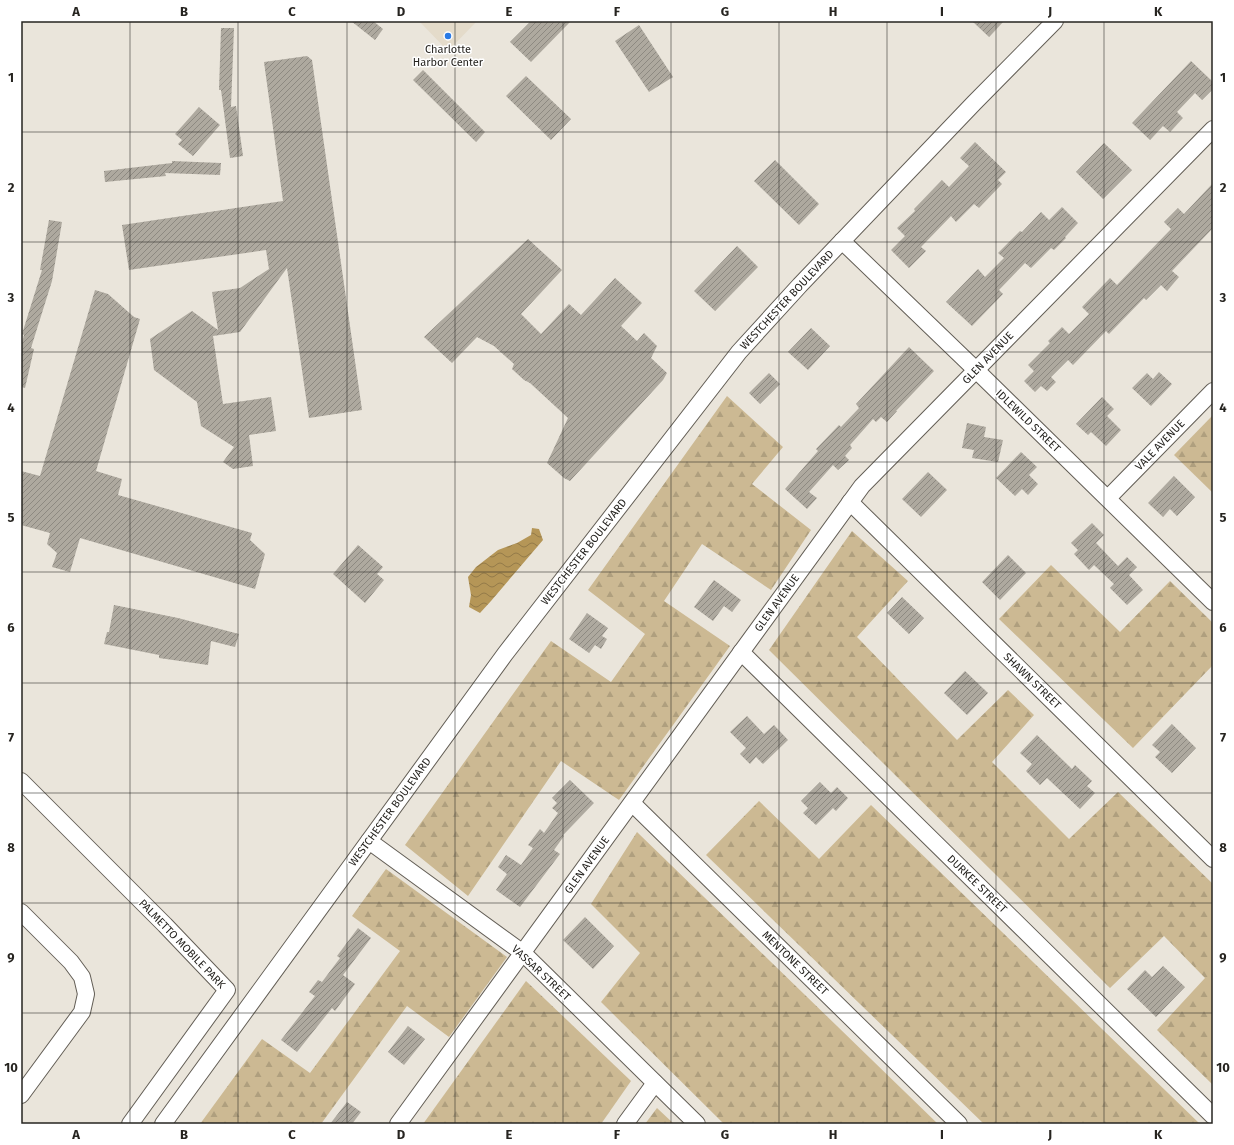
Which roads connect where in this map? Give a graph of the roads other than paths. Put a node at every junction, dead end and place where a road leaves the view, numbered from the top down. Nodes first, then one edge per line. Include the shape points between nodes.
1 (1055, 21) edge
2 (1213, 129) edge
3 (842, 241) junction
4 (976, 370) junction
5 (1213, 391) edge
6 (1108, 498) junction
7 (850, 502) junction
8 (1213, 602) edge
9 (741, 652) junction
10 (21, 780) edge
11 (632, 803) junction
12 (369, 841) junction
13 (1213, 859) edge
14 (21, 912) edge
15 (522, 953) junction
16 (655, 1083) junction
17 (21, 1095) edge
18 (1213, 1116) edge
19 (130, 1124) edge
20 (163, 1124) edge
21 (398, 1124) edge
22 (625, 1124) edge
23 (697, 1124) edge
24 (959, 1124) edge

1 - 3 street, WESTCHESTER BOULEVARD
2 - 4 street, GLEN AVENUE
3 - 4 street, IDLEWILD STREET
3 - 12 street, WESTCHESTER BOULEVARD via 739,352 505,654
4 - 6 street, IDLEWILD STREET
4 - 7 street, GLEN AVENUE via 862,486
5 - 6 street, VALE AVENUE
6 - 8 street, IDLEWILD STREET
7 - 9 street, GLEN AVENUE
7 - 13 street, SHAWN STREET
9 - 11 street, GLEN AVENUE
9 - 18 street, DURKEE STREET
10 - 19 street, PALMETTO MOBILE PARK via 227,990
11 - 15 street, GLEN AVENUE
11 - 24 street, MENTONE STREET
12 - 15 street, VASSAR STREET
12 - 20 street, WESTCHESTER BOULEVARD
14 - 17 street via 71,962 82,977 86,994 82,1012
15 - 16 street, VASSAR STREET
15 - 21 street, GLEN AVENUE
16 - 22 street
16 - 23 street, VASSAR STREET

